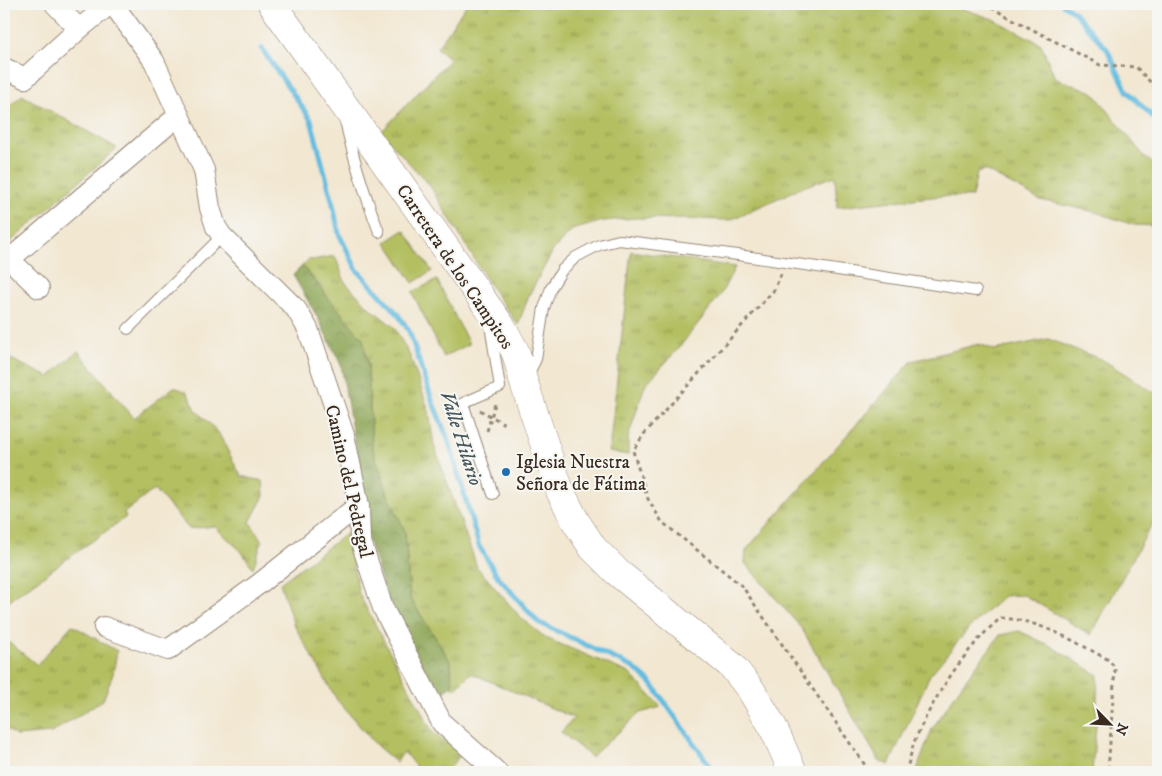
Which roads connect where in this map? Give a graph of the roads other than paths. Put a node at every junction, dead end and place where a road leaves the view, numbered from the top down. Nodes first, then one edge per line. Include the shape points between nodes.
1 (55, 4) edge
2 (111, 4) edge
3 (282, 9) edge
4 (79, 29) junction
5 (4, 68) edge
6 (340, 100) junction
7 (179, 115) junction
8 (379, 232) dead end
9 (222, 236) junction
10 (6, 261) edge
11 (39, 288) dead end
12 (976, 291) dead end
13 (128, 329) dead end
14 (512, 385) junction
15 (492, 494) dead end
16 (359, 506) junction
17 (104, 627) dead end
18 (497, 772) edge
19 (793, 772) edge

1 - 4 street
2 - 4 street
2 - 7 street, Camino del Pedregal via 154,62
3 - 6 main road, Carretera de los Campitos
4 - 5 street via 25,78
6 - 8 lane via 352,156
6 - 14 main road, Carretera de los Campitos via 502,327 516,353
7 - 9 street, Camino del Pedregal via 204,170 210,208
7 - 10 street
9 - 13 lane
9 - 16 street, Camino del Pedregal via 296,309 308,329 344,436
10 - 11 street
12 - 14 lane via 619,240 599,245 576,257 562,270 544,308 536,359
14 - 15 lane via 462,403
14 - 19 main road, Carretera de los Campitos via 560,491 593,548 617,572 732,666 774,727
16 - 17 street via 168,650
16 - 18 street, Camino del Pedregal via 360,540 383,608 442,723

